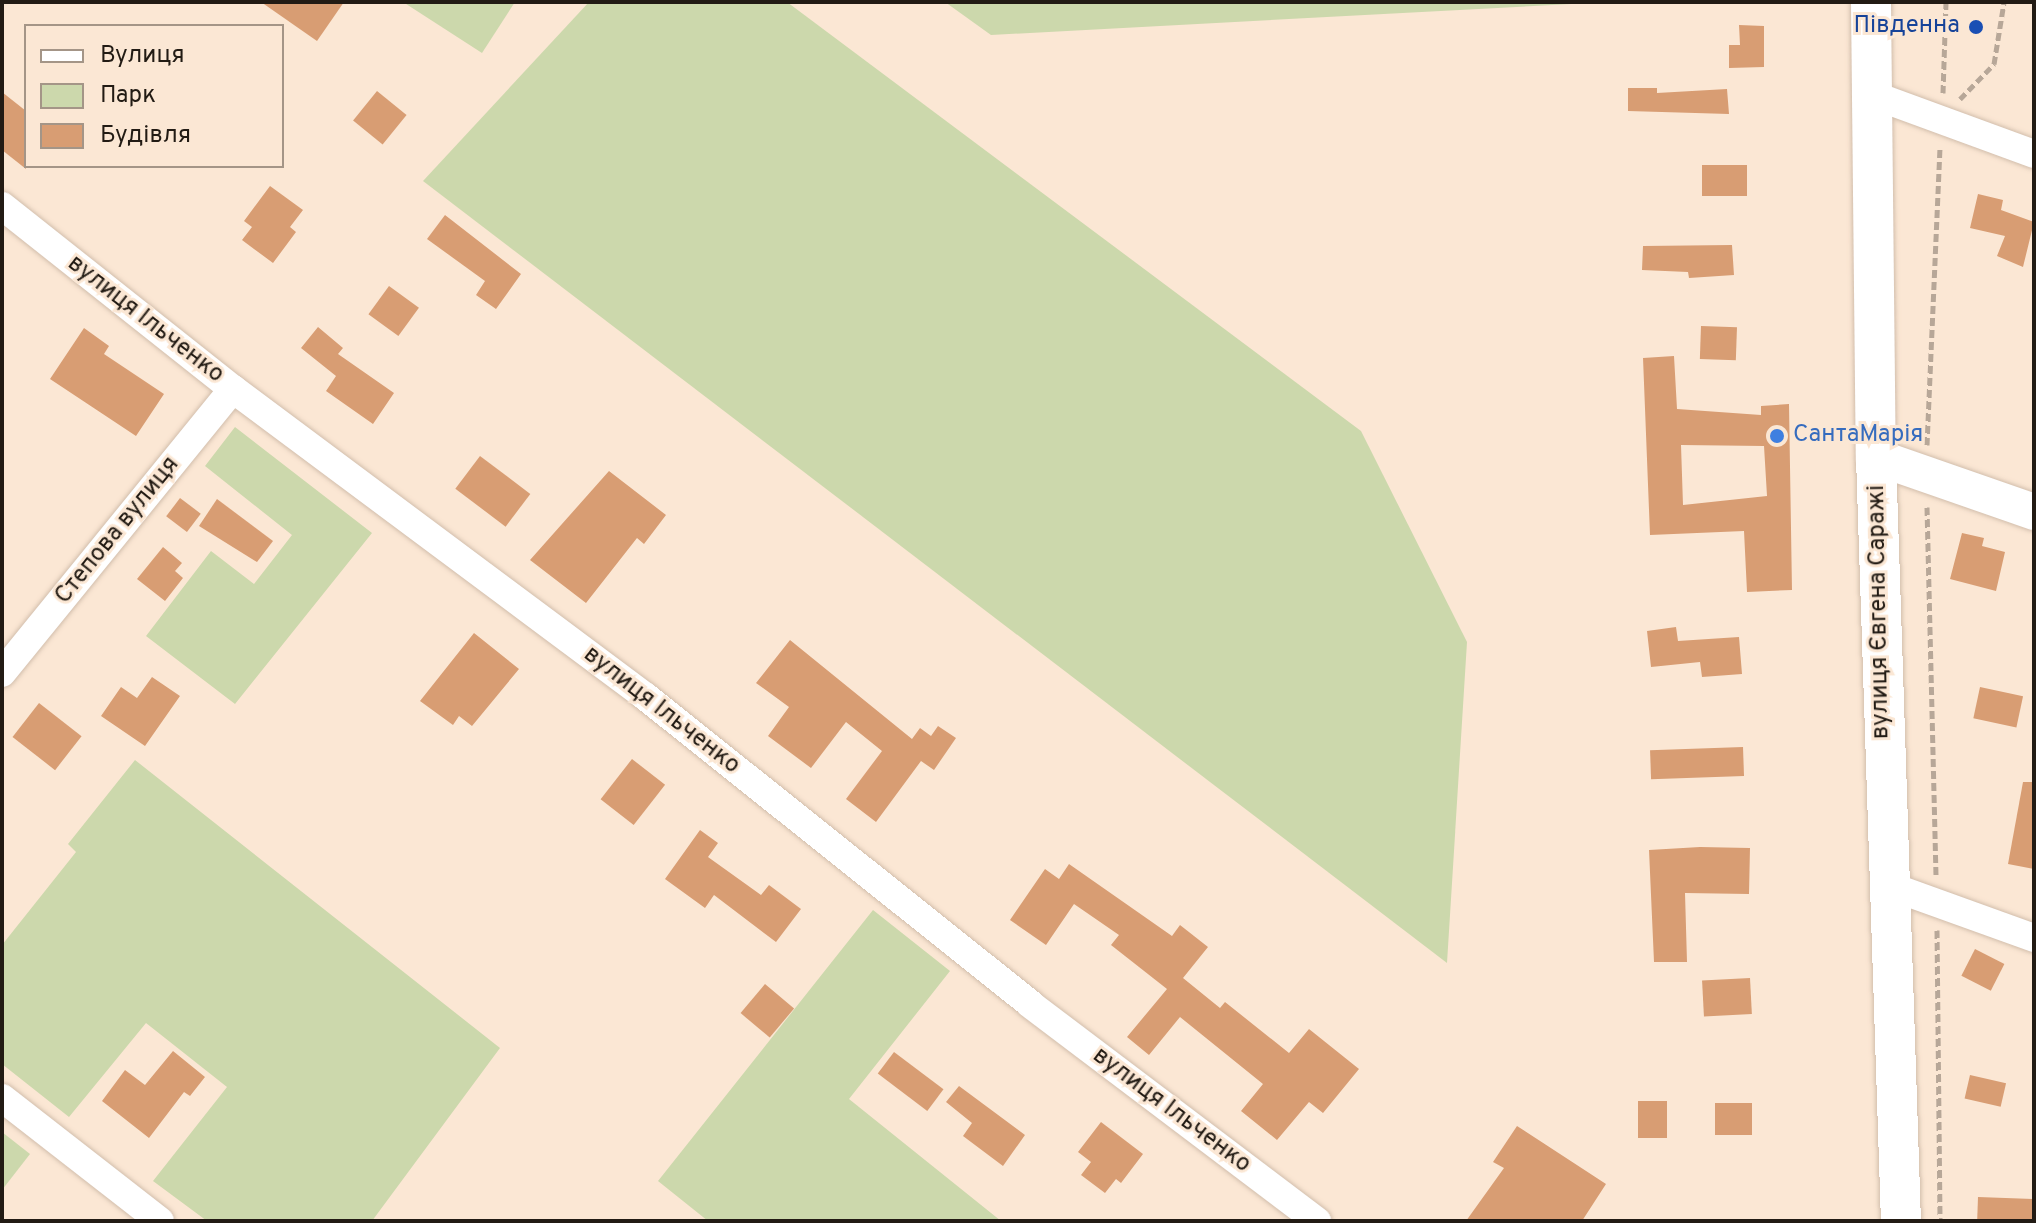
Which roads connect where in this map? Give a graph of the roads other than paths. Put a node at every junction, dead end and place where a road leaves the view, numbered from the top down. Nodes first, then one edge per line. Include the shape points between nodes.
1 (1871, 2) edge
2 (1873, 95) junction
3 (2034, 154) edge
4 (2, 206) edge
5 (233, 389) junction
6 (1876, 457) junction
7 (2034, 512) edge
8 (2, 673) edge
9 (1887, 885) junction
10 (2034, 938) edge
11 (2, 1098) edge
12 (160, 1221) edge
13 (1317, 1221) edge
14 (1901, 1221) edge

1 - 2 main road, вулиця Євгена Саражі
2 - 3 street
2 - 6 main road, вулиця Євгена Саражі
4 - 5 street, вулиця Ільченко
5 - 8 street, Степова вулиця
5 - 13 street, вулиця Ільченко via 646,697 1030,1004
6 - 7 street
6 - 9 main road, вулиця Євгена Саражі
9 - 10 street
9 - 14 main road, вулиця Євгена Саражі
11 - 12 street

